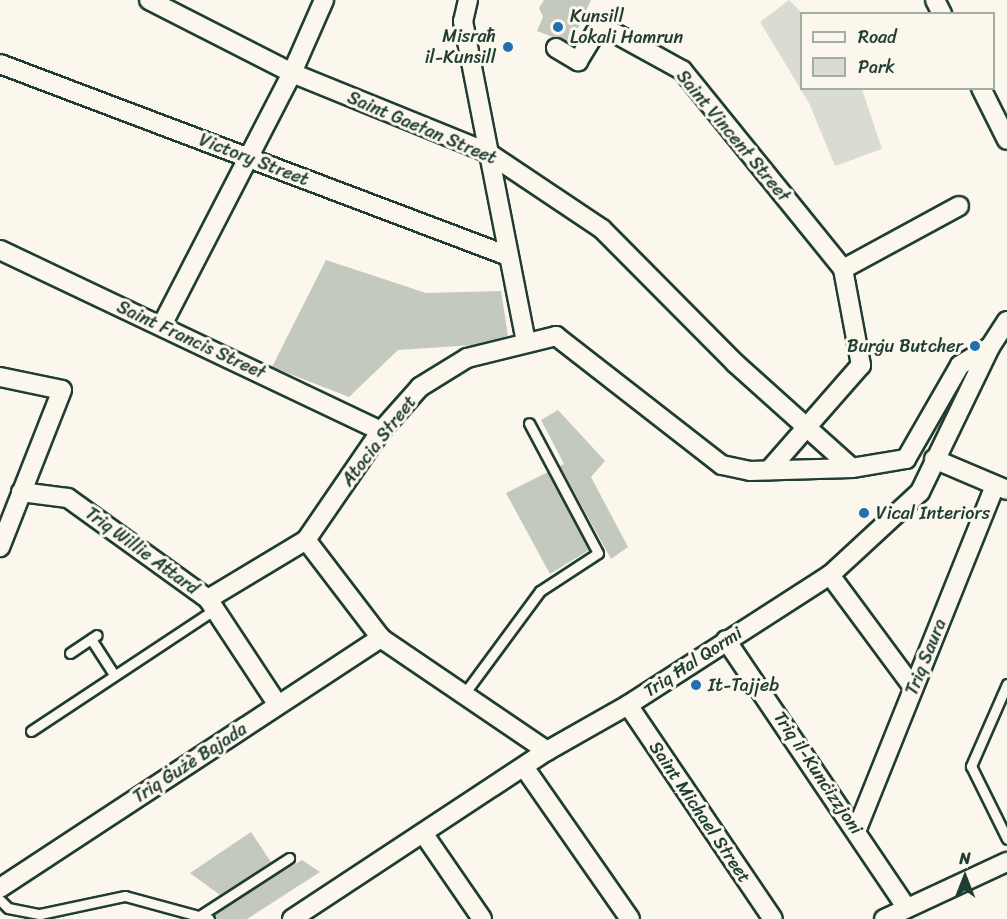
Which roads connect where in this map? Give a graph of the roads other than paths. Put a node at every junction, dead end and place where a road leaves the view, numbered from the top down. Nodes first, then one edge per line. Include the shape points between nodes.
1 (149, 0) edge
2 (324, 0) edge
3 (468, 0) edge
4 (556, 48) dead end
5 (0, 64) edge
6 (292, 73) junction
7 (982, 90) edge
8 (1007, 140) edge
9 (487, 152) junction
10 (248, 158) junction
11 (959, 206) dead end
12 (0, 250) edge
13 (508, 256) junction
14 (843, 269) junction
15 (1007, 321) edge
16 (162, 325) junction
17 (526, 343) junction
18 (990, 347) junction
19 (0, 377) edge
20 (529, 423) dead end
21 (807, 425) junction
22 (381, 431) junction
23 (934, 459) junction
24 (852, 468) junction
25 (769, 470) junction
26 (1001, 488) edge
27 (21, 492) junction
28 (306, 540) junction
29 (0, 547) edge
30 (830, 575) junction
31 (212, 604) junction
32 (381, 638) junction
33 (726, 640) junction
34 (70, 653) dead end
35 (113, 673) junction
36 (1007, 684) edge
37 (914, 687) junction
38 (464, 694) junction
39 (278, 705) junction
40 (628, 705) junction
41 (31, 731) dead end
42 (547, 751) junction
43 (524, 767) junction
44 (857, 829) junction
45 (423, 833) junction
46 (1007, 839) edge
47 (289, 858) dead end
48 (1007, 862) edge
49 (0, 888) edge
50 (0, 900) edge
51 (907, 908) junction
52 (205, 917) edge
53 (300, 917) edge
54 (482, 919) edge
55 (630, 919) edge
56 (773, 919) edge
57 (884, 919) edge

1 - 6 street, Saint Gaetan Street
2 - 6 street
3 - 9 street via 462,21
4 - 14 street, Saint Vincent Street via 578,61 600,25 682,70
5 - 10 street, Victory Street
6 - 9 street, Saint Gaetan Street
6 - 10 street
7 - 8 street
9 - 13 street
9 - 21 street, Saint Gaetan Street via 602,229 735,363
10 - 13 street, Victory Street
10 - 16 street
11 - 14 street
12 - 16 street, Saint Francis Street
13 - 17 street
14 - 21 street, Saint Vincent Street via 861,365
15 - 18 street, Triq Ħal Qormi
16 - 22 street, Saint Francis Street
17 - 22 street, Atocia Street via 467,358 420,387
17 - 25 street, Atocia Street via 556,336 722,465
18 - 23 street, Triq Ħal Qormi
18 - 24 street, Atocia Street via 960,365 906,459
19 - 27 street via 62,390
20 - 38 lane via 598,553 540,591
21 - 24 street, Saint Gaetan Street
21 - 25 street, Saint Vincent Street
22 - 28 street, Atocia Street
23 - 26 street
23 - 30 street, Triq Ħal Qormi via 920,492
24 - 25 street, Atocia Street
26 - 37 street, Triq Saura
27 - 29 street
27 - 31 street, Triq Willie Attard via 68,498
28 - 31 street
28 - 32 street
30 - 33 street, Triq Ħal Qormi
30 - 37 street
31 - 35 lane
31 - 39 street, Triq Willie Attard
32 - 38 street
32 - 39 street, Triq Ġużè Bajada
33 - 40 street, Triq Ħal Qormi
33 - 44 street, Triq il-Kunċizzjoni
34 - 35 lane via 94,637
35 - 41 lane
36 - 46 lane via 971,766
37 - 44 street, Triq Saura
38 - 42 street
39 - 49 street, Triq Ġużè Bajada
40 - 42 street, Triq Ħal Qormi
40 - 56 street, Saint Michael Street
42 - 43 street, Triq Ħal Qormi
43 - 45 street, Triq Ħal Qormi
43 - 55 street
44 - 51 street, Triq il-Kunċizzjoni
45 - 53 street, Triq Ħal Qormi
45 - 54 street
47 - 52 lane
48 - 51 street
50 - 52 lane via 8,908 40,914 125,896
51 - 57 street

